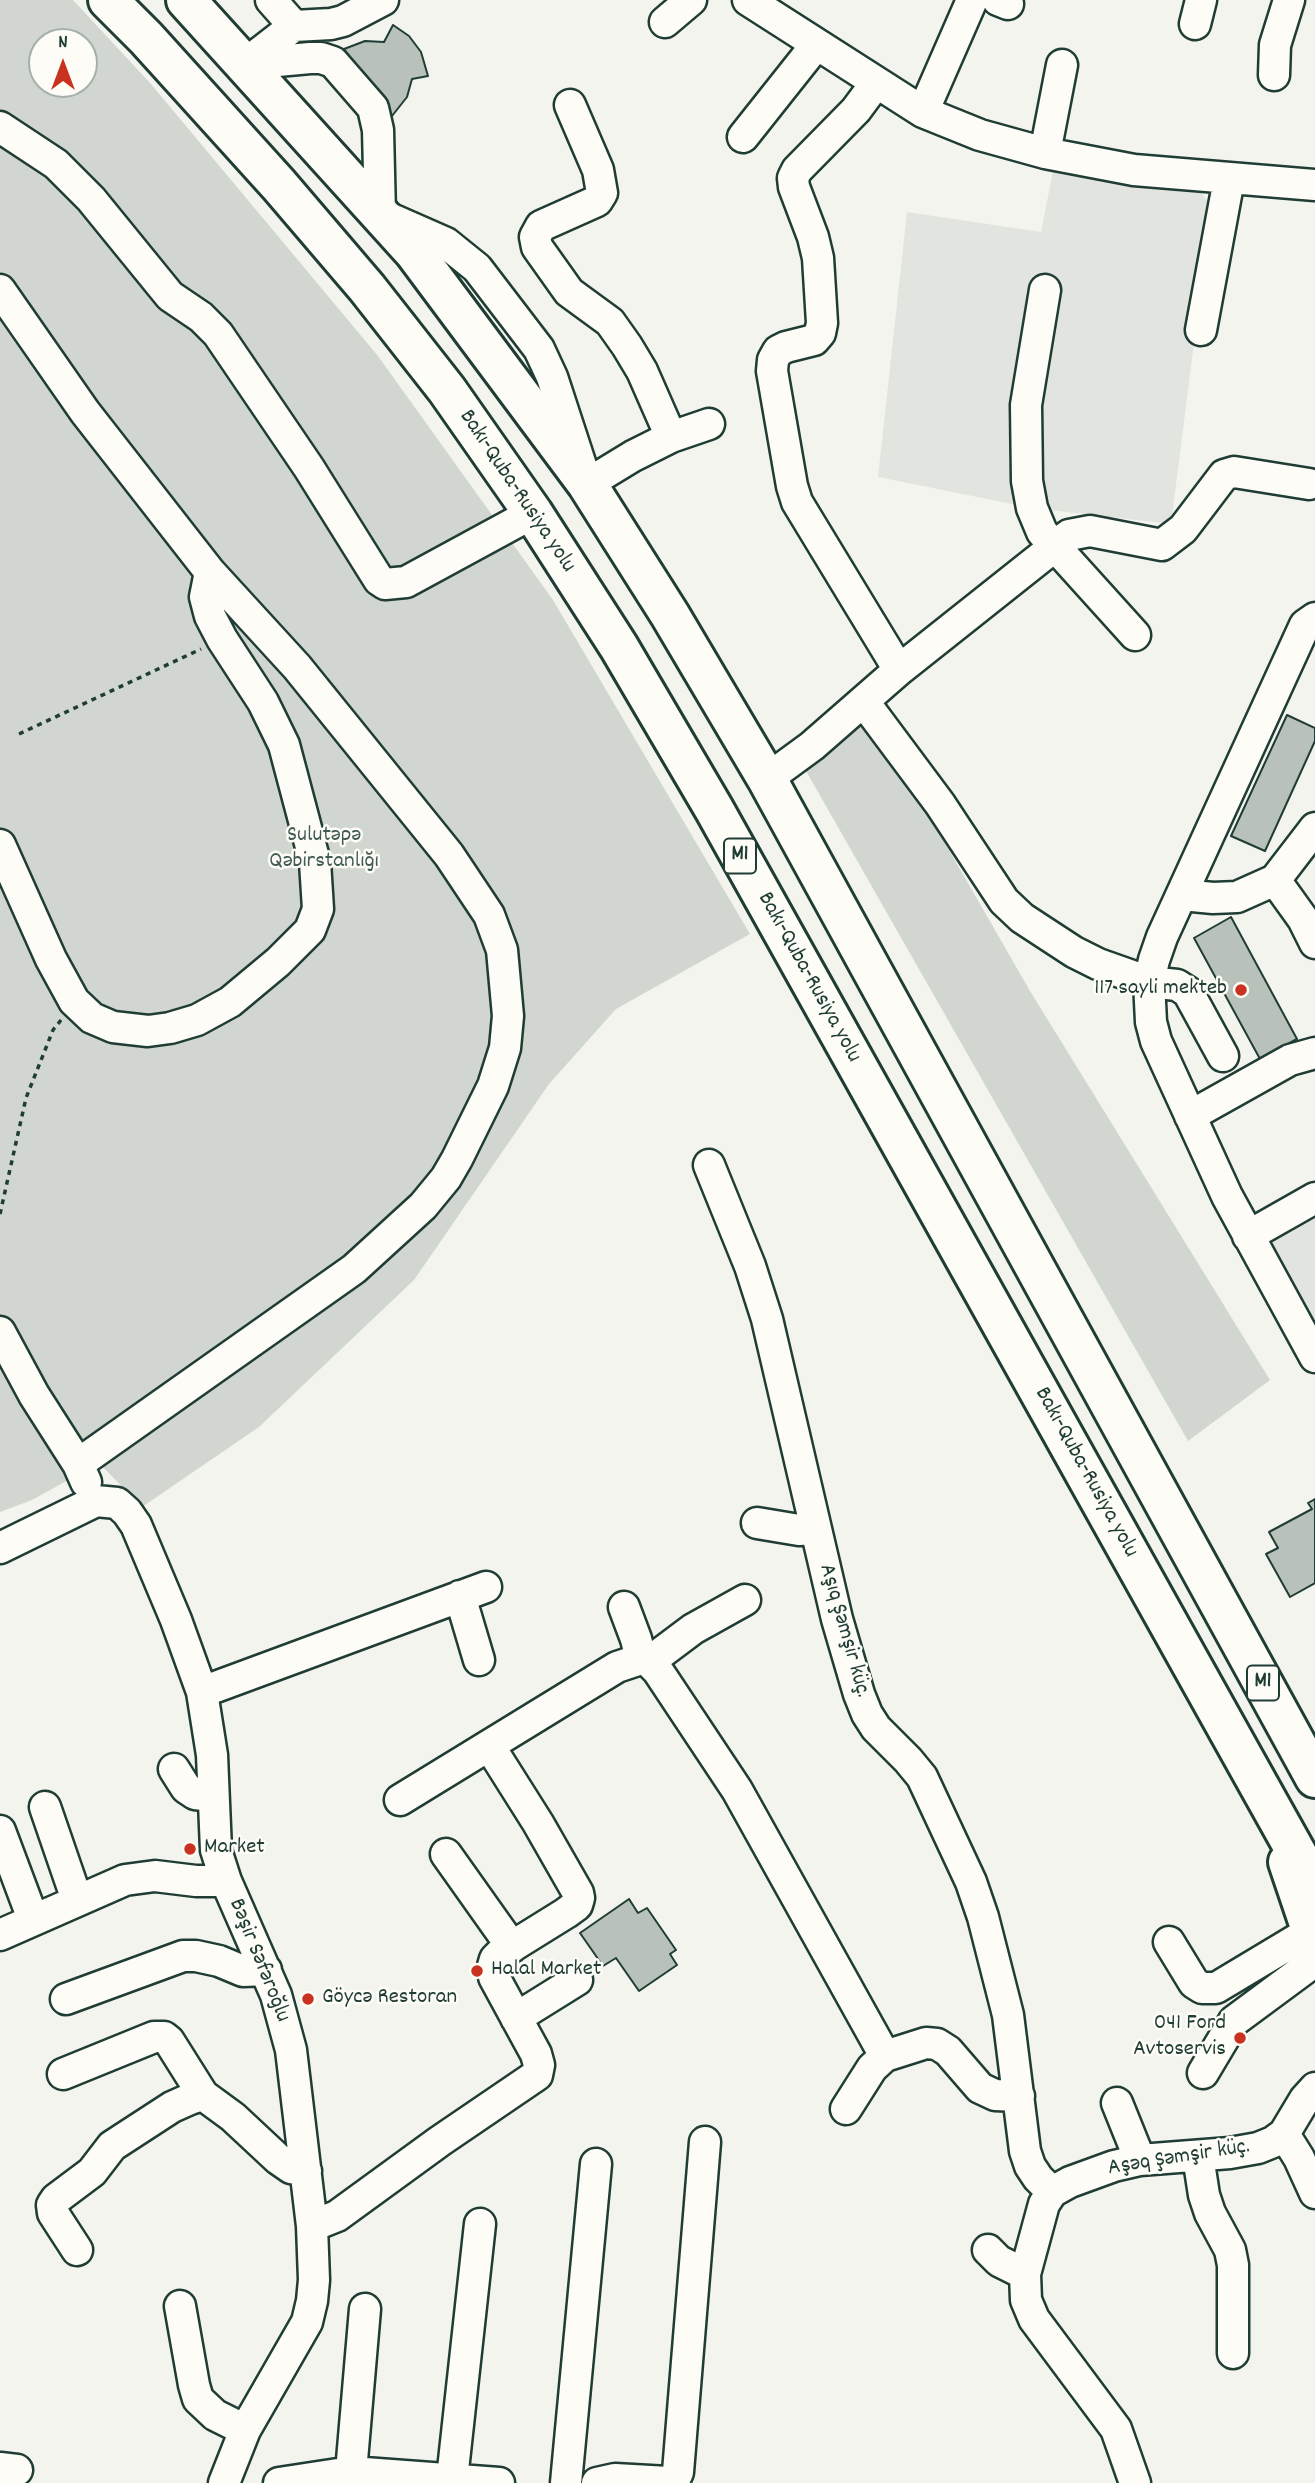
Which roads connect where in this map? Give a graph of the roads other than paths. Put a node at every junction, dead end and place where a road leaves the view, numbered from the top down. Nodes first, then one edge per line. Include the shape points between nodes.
1 (108, 0) edge
2 (186, 0) edge
3 (271, 0) edge
4 (383, 0) edge
5 (691, 0) edge
6 (748, 0) edge
7 (972, 0) edge
8 (1289, 0) edge
9 (665, 22) dead end
10 (294, 26) junction
11 (816, 45) junction
12 (245, 64) junction
13 (1062, 65) dead end
14 (1274, 75) dead end
15 (876, 83) junction
16 (570, 105) dead end
17 (923, 112) junction
18 (0, 127) edge
19 (743, 137) dead end
20 (1045, 153) junction
21 (1229, 179) junction
22 (1315, 185) edge
23 (380, 214) junction
24 (0, 290) edge
25 (1045, 290) dead end
26 (1201, 330) dead end
27 (709, 424) dead end
28 (671, 437) junction
29 (587, 484) junction
30 (1309, 484) dead end
31 (533, 513) junction
32 (1053, 546) junction
33 (210, 572) junction
34 (1315, 618) edge
35 (1135, 635) dead end
36 (899, 670) junction
37 (864, 702) junction
38 (767, 779) junction
39 (1315, 828) edge
40 (0, 845) edge
41 (1275, 880) junction
42 (1182, 895) junction
43 (1315, 943) edge
44 (1149, 982) junction
45 (1315, 1053) edge
46 (1223, 1056) dead end
47 (1189, 1116) junction
48 (709, 1165) dead end
49 (1315, 1198) edge
50 (1248, 1236) junction
51 (0, 1332) edge
52 (1314, 1352) edge
53 (78, 1464) junction
54 (96, 1501) junction
55 (757, 1523) dead end
56 (815, 1529) junction
57 (0, 1548) edge
58 (1211, 1589) junction
59 (745, 1600) dead end
60 (624, 1607) dead end
61 (479, 1660) dead end
62 (645, 1661) junction
63 (202, 1692) junction
64 (1315, 1731) edge
65 (489, 1746) junction
66 (174, 1769) dead end
67 (1315, 1777) edge
68 (1262, 1788) junction
69 (213, 1796) junction
70 (400, 1800) dead end
71 (45, 1807) dead end
72 (0, 1831) edge
73 (446, 1854) dead end
74 (226, 1881) junction
75 (1315, 1886) edge
76 (77, 1900) junction
77 (33, 1919) junction
78 (0, 1935) edge
79 (1169, 1942) dead end
80 (1314, 1945) edge
81 (512, 1947) junction
82 (266, 1970) junction
83 (577, 1980) dead end
84 (66, 1999) dead end
85 (516, 2018) junction
86 (885, 2056) junction
87 (1203, 2073) dead end
88 (63, 2074) dead end
89 (1315, 2088) edge
90 (203, 2095) junction
91 (1019, 2096) junction
92 (1118, 2103) dead end
93 (846, 2109) dead end
94 (1284, 2134) junction
95 (705, 2142) dead end
96 (1198, 2156) junction
97 (1140, 2160) junction
98 (596, 2164) dead end
99 (306, 2171) junction
100 (1052, 2192) junction
101 (1315, 2193) edge
102 (480, 2224) dead end
103 (312, 2226) junction
104 (77, 2250) dead end
105 (988, 2250) dead end
106 (1025, 2274) junction
107 (180, 2306) dead end
108 (365, 2309) dead end
109 (1233, 2353) dead end
110 (245, 2430) junction
111 (353, 2478) edge
112 (474, 2482) edge
113 (224, 2483) edge
114 (279, 2483) edge
115 (566, 2483) edge
116 (597, 2483) edge
117 (1135, 2483) edge

1 - 31 highway, Bakı-Quba-Rusiya yolu / M1 via 367,288 447,390
2 - 12 highway, M1
3 - 10 street
4 - 10 street via 344,21
5 - 9 street
6 - 11 street
7 - 17 street
8 - 14 street via 1275,45
10 - 12 street
11 - 15 street
11 - 19 street
12 - 23 highway, M1
12 - 23 street via 310,58 333,62 373,108 377,119
13 - 20 street
15 - 17 street
15 - 36 street via 793,178 818,258 822,323 814,340 778,351 772,371 797,502
16 - 28 street via 598,170 602,193 597,201 541,226 535,237 537,247 569,292 610,322 627,346
17 - 20 street
18 - 31 street via 56,164 170,296 218,334 379,580 385,584 406,582
20 - 21 street via 1134,170
21 - 22 street
21 - 26 street
23 - 29 highway, M1 via 414,252
24 - 33 street via 85,412
25 - 32 street via 1026,405 1025,441 1032,508
27 - 28 street
28 - 29 street
29 - 38 highway, M1
30 - 32 street via 1234,472 1224,475 1183,529 1162,545 1090,531 1069,535
31 - 68 highway, Bakı-Quba-Rusiya yolu / M1 via 714,809
32 - 35 street
32 - 36 street
33 - 40 street via 205,597 210,616 284,745 315,862 318,909 310,930 230,1002 197,1020 170,1028 132,1030 100,1023 74,1001
33 - 53 street via 298,667 449,855 489,915 502,950 506,979 505,1048 493,1086 457,1159 423,1206 354,1269
34 - 42 street via 1305,625
36 - 37 street
37 - 38 street
37 - 44 street via 1004,901 1074,952
38 - 58 highway, M1
39 - 41 street
41 - 42 street via 1237,897
41 - 43 street
42 - 44 street via 1153,960
44 - 46 street via 1177,985 1188,992
44 - 47 street via 1156,1041
45 - 47 street via 1290,1060
47 - 50 street
48 - 56 street, Aşıq Şəmşir küç. via 767,1319
49 - 50 street
50 - 52 street
51 - 53 street
53 - 54 street
54 - 57 street
54 - 63 street, Bəşir Səfəroğlu via 117,1503 136,1525
55 - 56 street
56 - 91 street, Aşıq Şəmşir küç. via 836,1619 867,1714 922,1777 971,1882 1008,2015
58 - 64 highway
58 - 67 highway, M1
59 - 62 street
60 - 62 street
61 - 63 street via 473,1592
62 - 65 street via 617,1667
62 - 86 street via 658,1671 737,1790
63 - 69 street, Bəşir Səfəroğlu
65 - 70 street
65 - 81 street via 579,1898 577,1905
66 - 69 street via 186,1788
68 - 75 highway, Bakı-Quba-Rusiya yolu / M1
68 - 80 highway
69 - 74 street, Bəşir Səfəroğlu via 216,1850
71 - 76 street
72 - 77 street
73 - 81 street
74 - 76 street via 143,1876
74 - 82 street, Bəşir Səfəroğlu
76 - 77 street
77 - 78 street
79 - 80 street via 1202,1988 1216,1988
80 - 87 street via 1234,2021
81 - 85 street via 495,1959 493,1966 494,1977
82 - 84 street via 243,1971 219,1961 183,1956
82 - 99 street, Bəşir Səfəroğlu via 291,2050
83 - 85 street
85 - 103 street via 536,2054 537,2075 337,2216
86 - 91 street via 937,2044 980,2088 995,2095
86 - 93 street via 872,2067
88 - 90 street via 164,2037
89 - 94 street
90 - 99 street via 278,2159
90 - 104 street via 172,2107 131,2133 106,2152 92,2172 56,2199 53,2213
91 - 100 street, Aşıq Şəmşir küç. via 1025,2151 1034,2172
92 - 97 street
94 - 96 street, Aşəq Şəmşir küç. via 1258,2148
94 - 101 street
95 - 116 street via 678,2472 668,2482 615,2479
96 - 97 street, Aşəq Şəmşir küç.
96 - 109 street via 1204,2195 1233,2264
97 - 100 street, Aşəq Şəmşir küç. via 1091,2174
98 - 115 street
99 - 103 street, Bəşir Səfəroğlu
100 - 106 street via 1038,2220
102 - 112 street
103 - 110 street, Bəşir Səfəroğlu via 314,2280 307,2322
105 - 106 street
106 - 117 street via 1026,2300 1034,2319 1115,2429
107 - 110 street via 198,2399 215,2415
108 - 111 street
110 - 113 street, Bəşir Səfəroğlu
111 - 112 street
111 - 114 street

